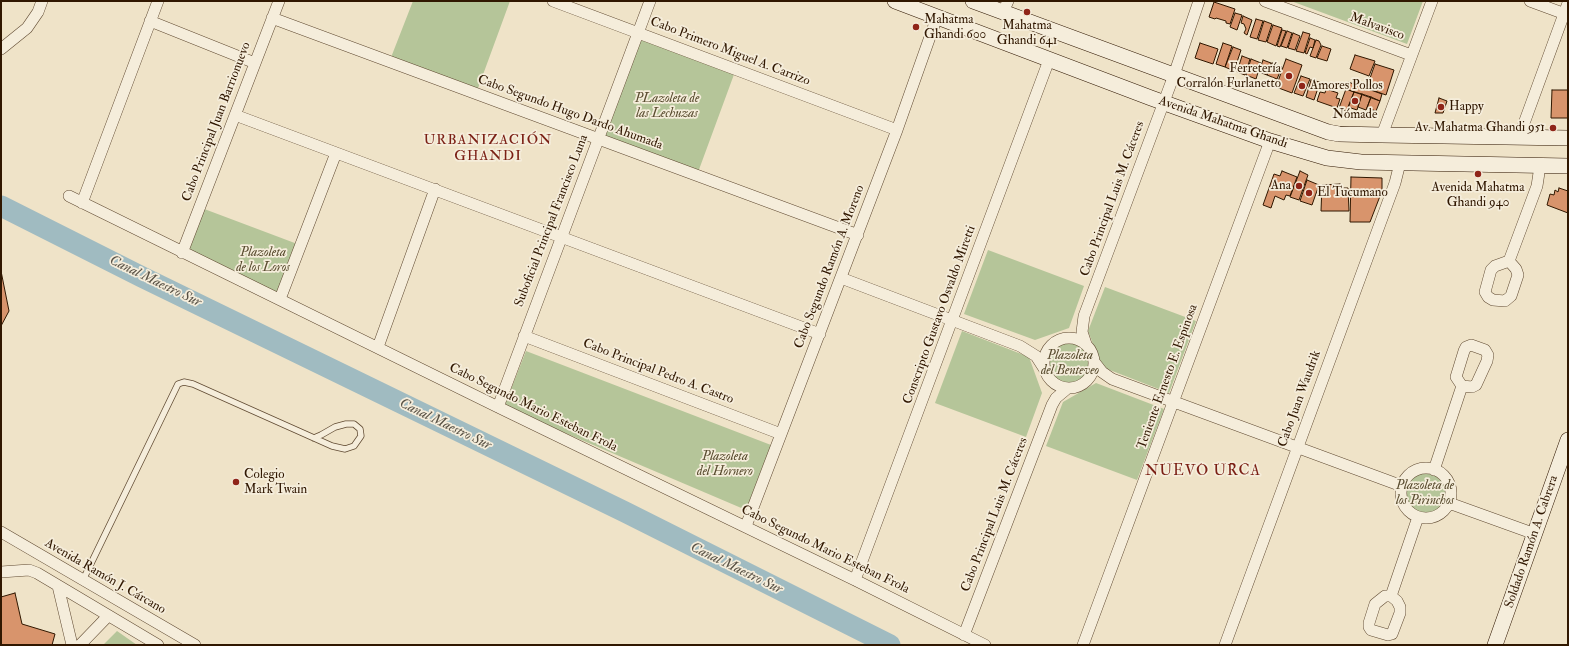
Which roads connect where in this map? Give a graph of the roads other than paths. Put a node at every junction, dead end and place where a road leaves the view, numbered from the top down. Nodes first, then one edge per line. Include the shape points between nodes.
1 (42, 1) edge
2 (158, 1) edge
3 (279, 1) edge
4 (553, 1) edge
5 (650, 1) edge
6 (895, 1) edge
7 (972, 1) edge
8 (1199, 1) edge
9 (1265, 1) edge
10 (1432, 1) edge
11 (1530, 1) edge
12 (1568, 2) edge
13 (1006, 7) edge
14 (1566, 14) edge
15 (937, 16) junction
16 (272, 18) junction
17 (150, 21) junction
18 (639, 33) junction
19 (1, 49) edge
20 (1411, 55) junction
21 (1049, 60) junction
22 (255, 62) junction
23 (1174, 75) junction
24 (1164, 102) junction
25 (235, 115) junction
26 (898, 130) junction
27 (1382, 135) junction
28 (1519, 137) junction
29 (1568, 138) edge
30 (598, 139) junction
31 (1270, 141) junction
32 (336, 153) junction
33 (1400, 163) junction
34 (1540, 166) junction
35 (1568, 166) edge
36 (435, 189) junction
37 (69, 196) dead end
38 (82, 203) junction
39 (858, 235) junction
40 (561, 237) junction
41 (182, 253) junction
42 (1509, 261) dead end
43 (841, 278) junction
44 (280, 299) junction
45 (1084, 316) junction
46 (953, 320) junction
47 (820, 334) junction
48 (524, 336) junction
49 (1065, 338) junction
50 (1054, 343) junction
51 (1086, 344) junction
52 (1020, 346) junction
53 (378, 347) junction
54 (1094, 363) junction
55 (1046, 373) junction
56 (1112, 379) junction
57 (1086, 382) junction
58 (1462, 386) dead end
59 (1068, 388) junction
60 (1174, 403) junction
61 (1052, 405) junction
62 (498, 407) junction
63 (781, 434) junction
64 (314, 438) junction
65 (1568, 440) edge
66 (1297, 448) junction
67 (1434, 470) junction
68 (1402, 486) junction
69 (1449, 503) junction
70 (1418, 517) junction
71 (746, 526) junction
72 (1, 532) edge
73 (1534, 534) junction
74 (1, 572) edge
75 (83, 580) junction
76 (856, 580) junction
77 (58, 586) junction
78 (1391, 596) dead end
79 (108, 616) junction
80 (964, 635) junction
81 (72, 645) edge
82 (80, 645) edge
83 (158, 645) edge
84 (195, 645) edge
85 (985, 645) edge
86 (1083, 645) edge
87 (1225, 645) edge
88 (1495, 645) edge

1 - 19 street via 27,28
2 - 17 street
3 - 16 street, Cabo Principal Juan Barrionuevo
4 - 18 street, Cabo Primero Miguel A. Carrizo
5 - 18 street, Suboficial Principal Francisco Luna
6 - 15 main road, Avenida Mahatma Ghandi
7 - 13 main road, Avenida Mahatma Ghandi
8 - 23 street, Cabo Principal Luis M. Cáceres
9 - 20 street, Malvavisco
10 - 20 street
11 - 14 street
12 - 14 street
13 - 23 main road, Avenida Mahatma Ghandi
14 - 28 street
15 - 21 main road, Avenida Mahatma Ghandi
15 - 26 street, Cabo Segundo Ramón A. Moreno
16 - 22 street, Cabo Principal Juan Barrionuevo
16 - 30 street, Cabo Segundo Hugo Dardo Ahumada
17 - 22 street
17 - 38 street
18 - 26 street, Cabo Primero Miguel A. Carrizo
18 - 30 street, Suboficial Principal Francisco Luna
20 - 27 street
21 - 24 main road, Avenida Mahatma Ghandi
21 - 46 street, Conscripto Gustavo Osvaldo Miretti
22 - 25 street, Cabo Principal Juan Barrionuevo
23 - 24 street, Cabo Principal Luis M. Cáceres
23 - 27 main road, Avenida Mahatma Ghandi via 1328,132
24 - 31 main road, Avenida Mahatma Ghandi
24 - 45 street, Cabo Principal Luis M. Cáceres
25 - 32 street
25 - 41 street, Cabo Principal Juan Barrionuevo
26 - 39 street, Cabo Segundo Ramón A. Moreno
27 - 28 main road, Avenida Mahatma Ghandi
28 - 29 main road, Avenida Mahatma Ghandi
30 - 39 street, Cabo Segundo Hugo Dardo Ahumada
30 - 40 street, Suboficial Principal Francisco Luna
31 - 33 main road, Avenida Mahatma Ghandi via 1327,158
31 - 60 street, Teniente Ernesto E. Espinosa
32 - 36 street
32 - 44 street
33 - 34 main road, Avenida Mahatma Ghandi
33 - 66 street, Cabo Juan Waudrik via 1395,183
34 - 35 main road, Avenida Mahatma Ghandi
34 - 42 street via 1537,186
36 - 40 street
36 - 53 street
37 - 38 street, Cabo Segundo Mario Esteban Frola
38 - 41 street, Cabo Segundo Mario Esteban Frola
39 - 43 street, Cabo Segundo Ramón A. Moreno
40 - 47 street
40 - 48 street, Suboficial Principal Francisco Luna
41 - 44 street, Cabo Segundo Mario Esteban Frola
43 - 46 street
43 - 47 street, Cabo Segundo Ramón A. Moreno
44 - 53 street, Cabo Segundo Mario Esteban Frola
45 - 49 street, Cabo Principal Luis M. Cáceres via 1076,329
45 - 51 street, Cabo Principal Luis M. Cáceres via 1082,332
46 - 52 street
46 - 76 street, Conscripto Gustavo Osvaldo Miretti
47 - 63 street, Cabo Segundo Ramón A. Moreno
48 - 62 street, Suboficial Principal Francisco Luna
48 - 63 street, Cabo Principal Pedro A. Castro
49 - 50 street
49 - 51 street via 1076,339
50 - 52 street via 1040,348
50 - 55 street via 1049,348 1044,362
51 - 54 street via 1092,352
52 - 55 street via 1036,356
53 - 62 street, Cabo Segundo Mario Esteban Frola
54 - 56 street
54 - 57 street via 1092,373
55 - 59 street via 1056,384
55 - 61 street, Cabo Principal Luis M. Cáceres via 1052,391
56 - 57 street via 1102,378
56 - 60 street
57 - 59 street
58 - 67 street
59 - 61 street, Cabo Principal Luis M. Cáceres
60 - 66 street
60 - 86 street, Teniente Ernesto E. Espinosa
61 - 80 street, Cabo Principal Luis M. Cáceres
62 - 71 street, Cabo Segundo Mario Esteban Frola
63 - 71 street, Cabo Segundo Ramón A. Moreno
64 - 64 lane via 345,449 354,446 361,436 360,429 354,424 346,424
64 - 75 lane via 193,384 178,384
65 - 73 main road, Soldado Ramón A. Cabrera
66 - 68 street
66 - 87 street, Cabo Juan Waudrik
67 - 68 street via 1418,469 1405,479
67 - 69 street via 1442,474 1448,484
68 - 70 street via 1401,494 1405,508
69 - 70 street via 1439,514
69 - 73 street
70 - 78 street
71 - 76 street, Cabo Segundo Mario Esteban Frola
72 - 75 street, Avenida Ramón J. Cárcano
73 - 88 main road, Soldado Ramón A. Cabrera
74 - 77 street via 29,570
75 - 84 street, Avenida Ramón J. Cárcano
76 - 80 street, Cabo Segundo Mario Esteban Frola
77 - 79 street
77 - 81 street
79 - 82 street
79 - 83 street
80 - 85 street, Cabo Segundo Mario Esteban Frola

